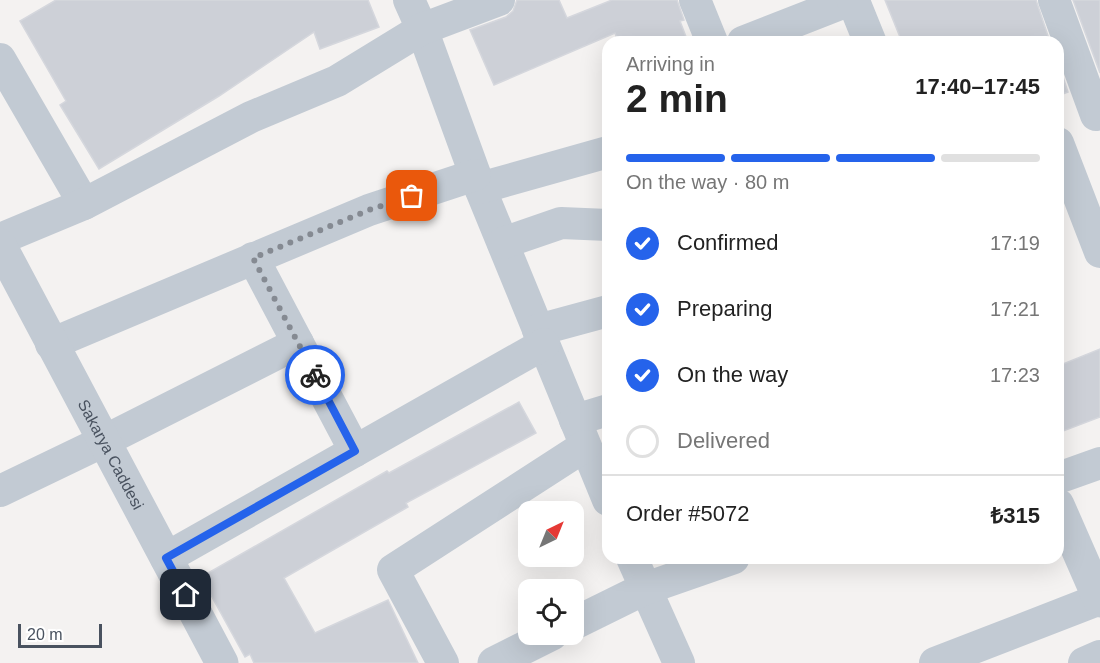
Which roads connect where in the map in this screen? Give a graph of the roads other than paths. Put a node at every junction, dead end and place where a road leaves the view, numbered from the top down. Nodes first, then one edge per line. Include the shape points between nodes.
1 (409, 0) edge
2 (499, 0) edge
3 (695, 0) edge
4 (852, 0) edge
5 (1054, 0) edge
6 (422, 29) junction
7 (710, 36) edge
8 (759, 36) edge
9 (867, 36) edge
10 (0, 59) edge
11 (1098, 114) edge
12 (1064, 128) edge
13 (602, 153) edge
14 (1064, 159) edge
15 (478, 182) junction
16 (84, 204) junction
17 (602, 225) edge
18 (0, 239) edge
19 (502, 243) junction
20 (0, 245) edge
21 (1100, 252) edge
22 (253, 258) junction
23 (602, 313) edge
24 (541, 337) junction
25 (298, 343) junction
26 (51, 344) junction
27 (602, 415) edge
28 (580, 433) junction
29 (104, 441) junction
30 (355, 451) junction
31 (1100, 464) edge
32 (1064, 476) edge
33 (602, 484) edge
34 (0, 491) edge
35 (1064, 519) edge
36 (166, 558) junction
37 (634, 564) edge
38 (716, 564) edge
39 (644, 589) junction
40 (1100, 600) edge
41 (584, 619) edge
42 (530, 645) edge
43 (1100, 656) edge
44 (222, 663) edge
45 (443, 663) edge
46 (494, 663) edge
47 (679, 663) edge
48 (935, 663) edge
49 (1084, 663) edge

1 - 6 street
2 - 6 street
3 - 7 street
4 - 8 street
4 - 9 street
5 - 11 street
6 - 15 street
6 - 16 street via 337,81 251,117
10 - 16 street
11 - 12 street
13 - 15 street
14 - 21 street
15 - 19 street
15 - 22 street via 369,210
16 - 18 street
17 - 19 street via 561,224
19 - 24 street
20 - 26 street, Sakarya Caddesi
22 - 25 street
22 - 26 street
23 - 24 street
24 - 28 street
24 - 30 street
25 - 29 street
25 - 30 street
26 - 29 street, Sakarya Caddesi
27 - 28 street
28 - 33 street
28 - 45 street via 393,570
29 - 34 street
29 - 36 street, Sakarya Caddesi
30 - 36 street
31 - 32 street
35 - 40 street
36 - 44 street, Sakarya Caddesi
37 - 39 street
38 - 39 street
39 - 41 street
39 - 47 street
40 - 48 street
42 - 46 street
43 - 49 street

